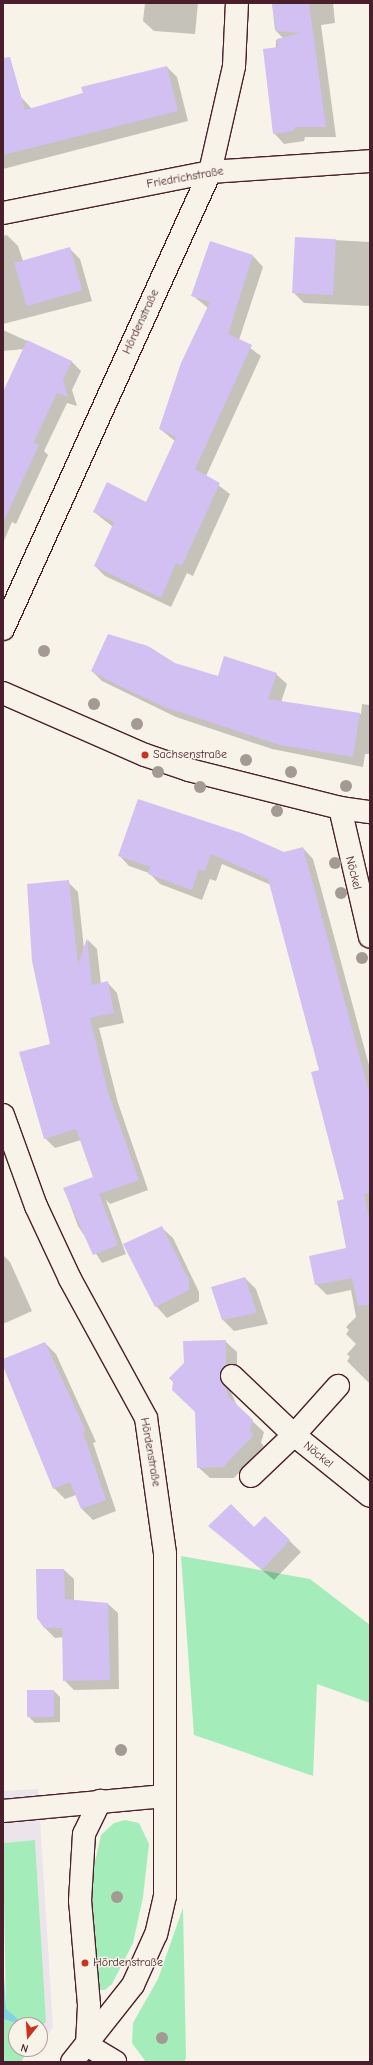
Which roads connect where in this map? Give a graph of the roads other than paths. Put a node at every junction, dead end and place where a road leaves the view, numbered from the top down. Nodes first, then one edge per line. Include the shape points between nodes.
1 (237, 3) edge
2 (370, 161) edge
3 (210, 172) junction
4 (3, 213) edge
5 (3, 629) edge
6 (3, 693) edge
7 (340, 808) junction
8 (370, 812) edge
9 (370, 937) edge
10 (3, 1115) edge
11 (232, 1376) dead end
12 (338, 1386) dead end
13 (294, 1435) junction
14 (251, 1476) dead end
15 (370, 1496) edge
16 (164, 1796) junction
17 (100, 1800) junction
18 (3, 1811) edge
19 (87, 2046) junction
20 (72, 2062) edge
21 (114, 2062) edge

1 - 3 street, Hördenstraße via 234,66
2 - 3 street, Friedrichstraße
3 - 4 street, Friedrichstraße
3 - 5 street, Hördenstraße
6 - 7 street via 145,755
7 - 8 street
7 - 9 street, Nöckel
10 - 16 street, Hördenstraße via 36,1206 70,1279 146,1418 165,1554
11 - 13 street
12 - 13 street
13 - 14 street, Nöckel
13 - 15 street, Nöckel
16 - 17 street
16 - 19 street, Hördenstraße via 165,1896 156,1934 133,1985
17 - 18 street
17 - 19 street via 84,1834 80,1901 89,2005
19 - 20 street, Hördenstraße
19 - 21 street

